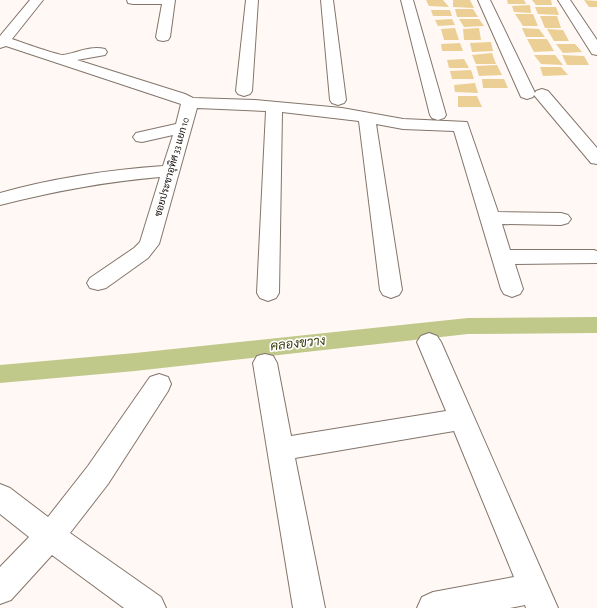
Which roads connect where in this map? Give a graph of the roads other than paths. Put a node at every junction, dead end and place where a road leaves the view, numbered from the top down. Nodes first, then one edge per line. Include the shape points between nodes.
1 (37, 0) edge
2 (134, 0) edge
3 (169, 0) edge
4 (252, 0) edge
5 (327, 0) edge
6 (407, 0) edge
7 (484, 0) edge
8 (564, 0) edge
9 (163, 37) dead end
10 (1, 42) edge
11 (597, 51) edge
12 (100, 52) dead end
13 (63, 60) junction
14 (244, 91) dead end
15 (338, 100) dead end
16 (189, 103) junction
17 (274, 107) junction
18 (438, 115) dead end
19 (367, 117) junction
20 (182, 128) junction
21 (142, 137) dead end
22 (597, 159) edge
23 (171, 171) junction
24 (0, 199) edge
25 (490, 218) junction
26 (561, 219) dead end
27 (502, 257) junction
28 (594, 257) dead end
29 (98, 283) dead end
30 (512, 289) dead end
31 (391, 290) dead end
32 (268, 293) dead end
33 (429, 342) dead end
34 (265, 363) dead end
35 (159, 384) dead end
36 (461, 419) junction
37 (280, 449) junction
38 (0, 497) edge
39 (50, 536) junction
40 (0, 589) edge
41 (538, 598) edge
42 (150, 608) edge
43 (309, 608) edge
44 (433, 608) edge

1 - 10 street
2 - 3 street
3 - 9 street
4 - 14 street
5 - 15 street
6 - 18 street
7 - 22 street via 534,94
8 - 11 street
10 - 13 street, ซอยประชาอุทิศ 33 แยก 10
12 - 13 street via 80,54
13 - 16 street, ซอยประชาอุทิศ 33 แยก 10 via 179,97
16 - 17 street
16 - 20 street, ซอยประชาอุทิศ 33 แยก 10
17 - 19 street via 342,112
17 - 32 street
19 - 25 street via 403,124 461,126
19 - 31 street
20 - 21 street
20 - 23 street, ซอยประชาอุทิศ 33 แยก 10
23 - 24 street via 124,174 78,181
23 - 29 street, ซอยประชาอุทิศ 33 แยก 10 via 149,244
25 - 26 street
25 - 27 street
27 - 28 street
27 - 30 street
33 - 36 street
34 - 37 street
35 - 39 street via 98,475
36 - 37 street
36 - 41 street
37 - 43 street
38 - 39 street
39 - 40 street
39 - 42 street
41 - 44 street

